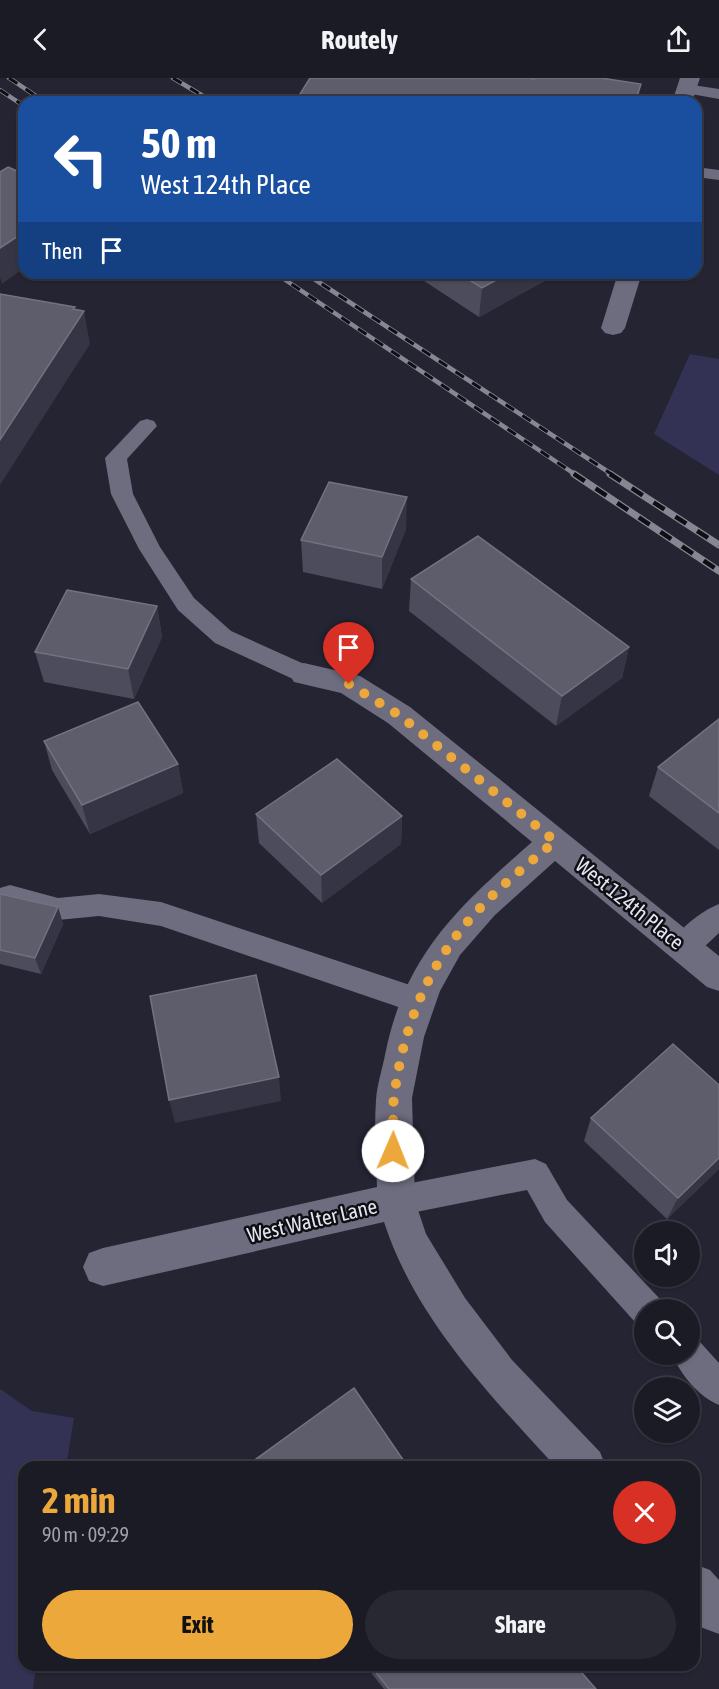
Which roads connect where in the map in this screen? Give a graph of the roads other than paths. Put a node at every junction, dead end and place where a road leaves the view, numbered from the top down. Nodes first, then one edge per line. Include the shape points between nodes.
1 (689, 94) edge
2 (719, 94) edge
3 (702, 101) edge
4 (719, 110) edge
5 (702, 173) edge
6 (719, 175) edge
7 (628, 279) edge
8 (613, 328) dead end
9 (147, 426) dead end
10 (304, 674) joint
11 (555, 841) junction
12 (10, 896) edge
13 (719, 916) edge
14 (683, 946) junction
15 (719, 976) edge
16 (419, 1001) junction
17 (396, 1201) junction
18 (103, 1267) dead end
19 (637, 1299) edge
20 (698, 1365) edge
21 (719, 1388) edge
22 (579, 1461) edge
23 (700, 1592) edge
24 (719, 1612) edge

1 - 2 lane
3 - 4 lane
5 - 6 lane
7 - 8 street
9 - 10 lane via 116,458 122,494 150,549 186,604 223,637
10 - 11 street, West 124th Place via 349,684 378,700
11 - 14 street, West 124th Place
11 - 16 street, West Walter Lane via 483,905 455,937
12 - 16 lane via 58,909 99,905 161,914
13 - 14 lane
14 - 15 street, West 124th Place
16 - 17 street, West Walter Lane via 406,1037 394,1098
17 - 18 street, West Walter Lane
17 - 19 lane via 535,1174 556,1211
17 - 22 street via 410,1244 451,1311 498,1374
20 - 21 lane
23 - 24 street

